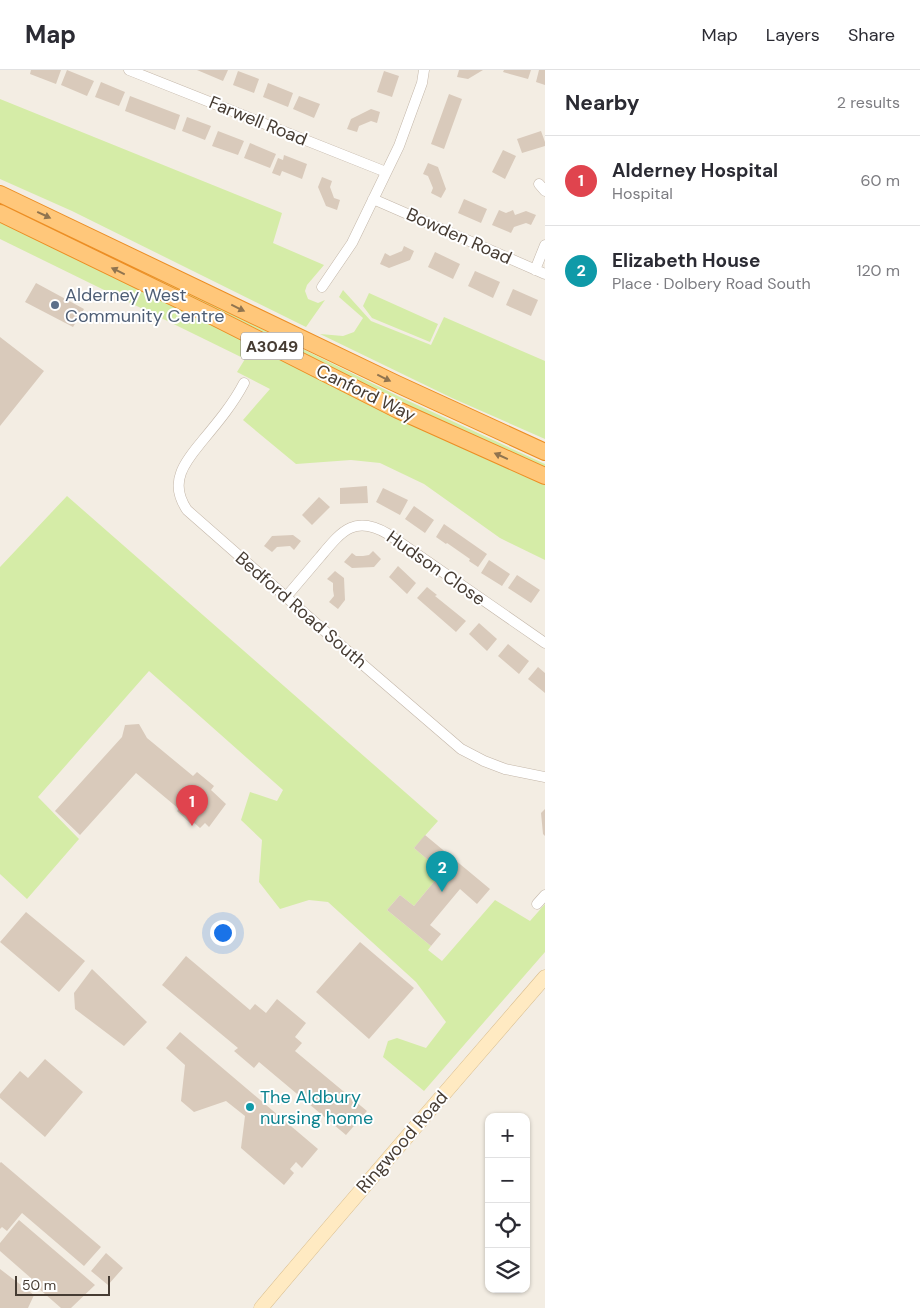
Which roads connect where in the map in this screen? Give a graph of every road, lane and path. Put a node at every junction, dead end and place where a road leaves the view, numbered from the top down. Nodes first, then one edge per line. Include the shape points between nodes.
1 (129, 70) edge
2 (424, 70) edge
3 (386, 172) junction
4 (0, 194) edge
5 (373, 199) junction
6 (0, 213) edge
7 (545, 245) edge
8 (540, 272) edge
9 (322, 287) dead end
10 (244, 383) dead end
11 (545, 452) edge
12 (545, 476) edge
13 (286, 597) junction
14 (545, 643) edge
15 (545, 777) edge
16 (545, 895) edge
17 (537, 904) dead end
18 (545, 977) edge
19 (261, 1308) edge

1 - 3 street, Farwell Road
2 - 3 street via 399,146
3 - 5 street
4 -> 11 highway, Canford Way / A3049
5 - 8 street, Bowden Road
5 - 9 street via 352,243
12 -> 6 highway, Canford Way / A3049 via 398,410
7 - 8 street
10 - 13 street, Bedford Road South via 234,402 188,459 181,471 178,490 186,510
13 - 14 street, Hudson Close via 339,535 352,527 371,526 388,534
13 - 15 street, Bedford Road South via 461,749 505,769
16 - 17 street
18 - 19 main road, Ringwood Road

